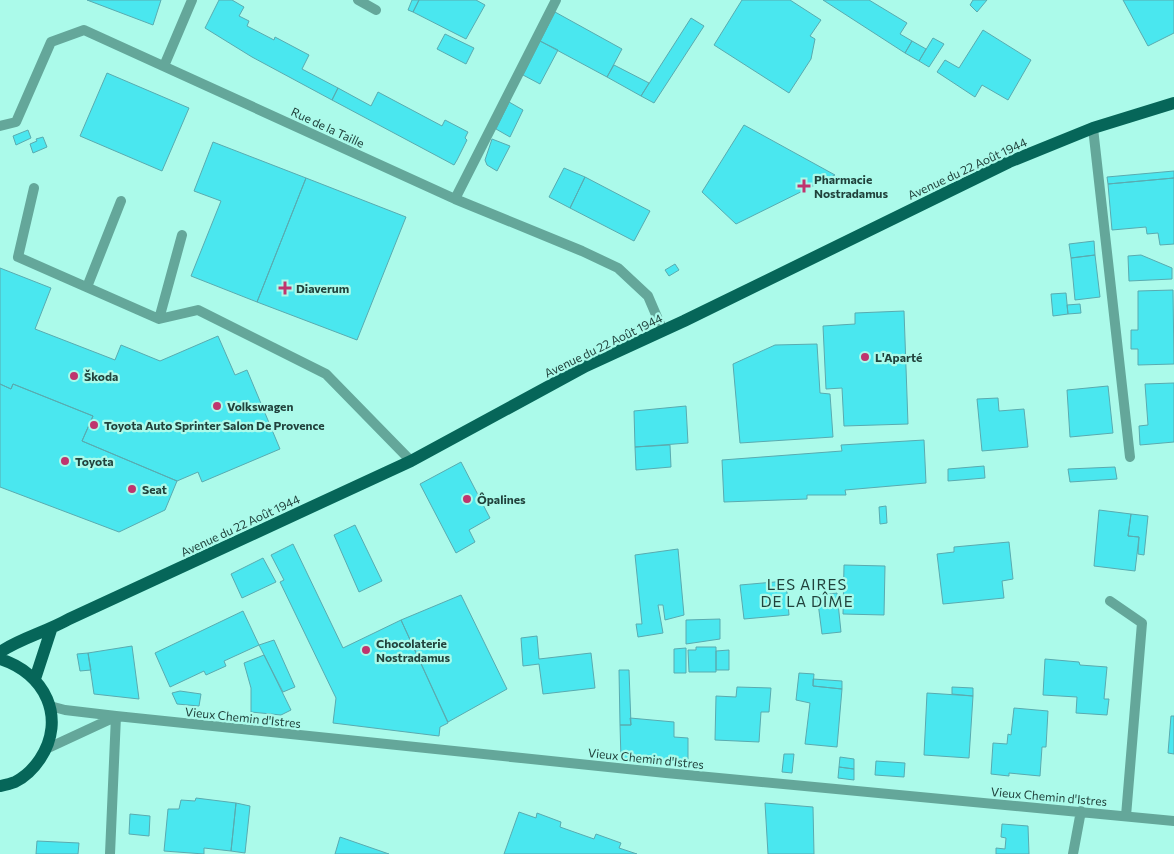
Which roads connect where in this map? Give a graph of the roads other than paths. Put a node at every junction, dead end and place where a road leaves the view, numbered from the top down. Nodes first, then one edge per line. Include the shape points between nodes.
1 (192, 0) edge
2 (358, 0) edge
3 (556, 0) edge
4 (376, 10) dead end
5 (164, 66) junction
6 (1174, 103) edge
7 (0, 126) edge
8 (1093, 128) junction
9 (34, 188) dead end
10 (455, 199) junction
11 (120, 201) dead end
12 (182, 235) dead end
13 (87, 287) junction
14 (159, 319) junction
15 (663, 331) junction
16 (1130, 457) dead end
17 (411, 461) junction
18 (1110, 601) dead end
19 (51, 630) junction
20 (0, 652) edge
21 (0, 659) edge
22 (35, 679) junction
23 (50, 706) junction
24 (116, 716) junction
25 (46, 749) junction
26 (0, 786) edge
27 (1081, 811) junction
28 (1126, 816) junction
29 (1174, 821) edge
30 (110, 854) edge
31 (1073, 854) edge

1 - 5 street
2 - 4 street
3 - 10 street
5 - 7 street, Rue de la Taille via 84,30 51,42 16,122
5 - 10 street, Rue de la Taille
6 - 8 main road, Avenue du 22 Août 1944
8 - 15 main road, Avenue du 22 Août 1944 via 1009,162
8 - 16 street
9 - 13 street via 18,257
10 - 15 street, Rue de la Taille via 618,268 648,296
11 - 13 street
12 - 14 street
13 - 14 street
14 - 17 street via 198,310 326,374
15 - 17 main road, Avenue du 22 Août 1944 via 586,366
17 - 19 main road, Avenue du 22 Août 1944 via 68,619
18 - 28 street via 1142,623
19 - 20 main road, Avenue du 22 Août 1944
19 - 22 main road
21 - 22 main road via 22,668
22 - 23 main road
23 - 24 street, Vieux Chemin d'Istres
23 - 25 main road via 51,728
24 - 25 street
24 - 27 street, Vieux Chemin d'Istres via 676,774
24 - 30 street
25 - 26 main road via 34,768 16,782
27 - 28 street, Vieux Chemin d'Istres
27 - 31 street
28 - 29 street, Vieux Chemin d'Istres

